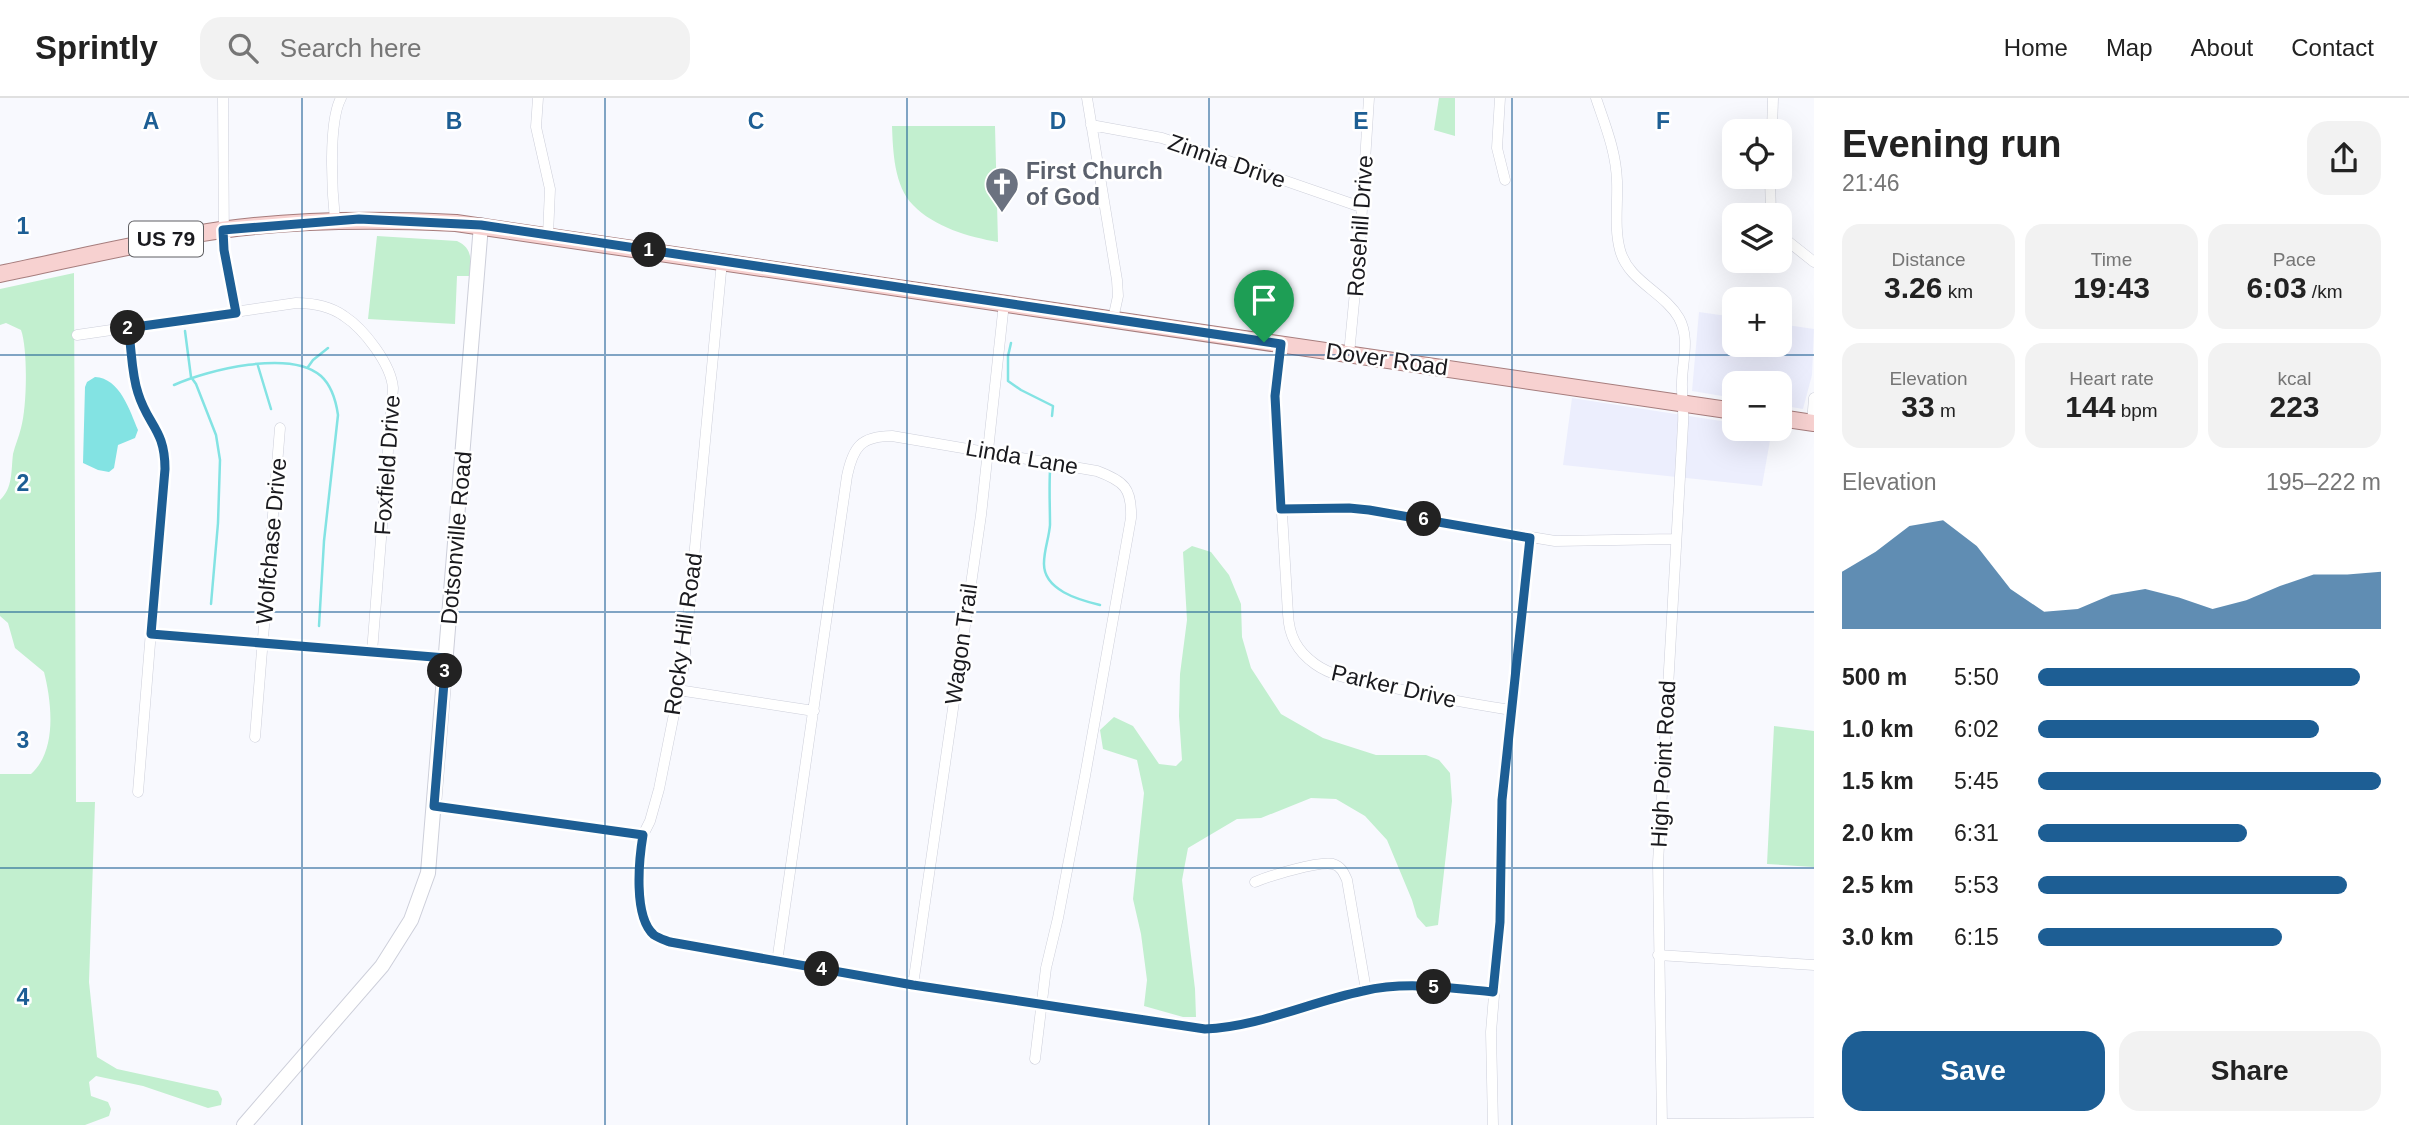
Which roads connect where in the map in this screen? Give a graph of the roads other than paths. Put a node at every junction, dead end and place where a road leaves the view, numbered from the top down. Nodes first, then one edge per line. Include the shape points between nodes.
1 (223, 98) edge
2 (341, 98) edge
3 (538, 98) edge
4 (1087, 98) edge
5 (1368, 98) edge
6 (1500, 98) edge
7 (1596, 98) edge
8 (1773, 98) edge
9 (1772, 119) edge
10 (1091, 125) junction
11 (1505, 180) dead end
12 (1361, 207) junction
13 (335, 220) junction
14 (481, 225) junction
15 (223, 230) junction
16 (548, 235) junction
17 (1792, 245) edge
18 (722, 261) junction
19 (1814, 262) edge
20 (0, 274) edge
21 (1004, 303) junction
22 (236, 313) junction
23 (1113, 319) junction
24 (128, 328) junction
25 (77, 335) dead end
26 (1281, 344) junction
27 (1349, 354) junction
28 (1814, 398) edge
29 (1684, 403) junction
30 (1722, 409) edge
31 (1792, 420) edge
32 (1813, 423) edge
33 (280, 428) dead end
34 (987, 451) junction
35 (1281, 509) junction
36 (1530, 538) junction
37 (1675, 539) junction
38 (151, 634) junction
39 (263, 644) junction
40 (372, 652) junction
41 (446, 658) junction
42 (678, 690) junction
43 (1511, 710) junction
44 (814, 711) junction
45 (255, 737) dead end
46 (138, 792) dead end
47 (434, 806) junction
48 (643, 835) junction
49 (1255, 882) dead end
50 (1658, 956) junction
51 (778, 962) junction
52 (1814, 965) edge
53 (913, 985) junction
54 (1366, 990) junction
55 (1493, 992) junction
56 (1043, 1006) junction
57 (1035, 1059) dead end
58 (1662, 1124) edge
59 (1814, 1124) edge
60 (244, 1125) edge
61 (1493, 1125) edge

1 - 15 street
2 - 13 street via 334,126
3 - 16 street via 536,127 550,189
4 - 10 street
5 - 12 street, Rosehill Drive
6 - 11 street via 1497,148
7 - 29 street, High Point Road via 1614,155 1623,262 1672,309 1683,328
8 - 9 street
10 - 12 street, Zinnia Drive via 1162,138
10 - 23 street via 1117,280
12 - 27 street, Rosehill Drive
13 - 14 main road, Dover Road / US 79
13 - 15 main road, Dover Road / US 79
14 - 16 main road, Dover Road / US 79
14 - 41 main road, Dotsonville Road
15 - 20 main road, Dover Road / US 79
15 - 22 street
16 - 18 main road, Dover Road / US 79
17 - 19 street
18 - 21 main road, Dover Road / US 79
18 - 42 street, Rocky Hill Road
21 - 23 main road, Dover Road / US 79
21 - 34 street, Wagon Trail
22 - 24 street, Foxfield Drive
22 - 40 street, Foxfield Drive via 296,303 322,306 352,323 389,371 393,394
23 - 26 main road, Dover Road / US 79
24 - 25 street, Foxfield Drive
24 - 38 street via 139,398 160,433 164,450
26 - 27 main road, Dover Road / US 79
26 - 35 street, Parker Drive via 1275,396
27 - 29 main road, Dover Road / US 79
28 - 32 street
29 - 30 main road, Dover Road / US 79
29 - 37 street, High Point Road
31 - 32 main road
33 - 39 street, Wolfchase Drive
34 - 44 street, Linda Lane via 892,436 867,439 855,452 847,476
34 - 53 street, Wagon Trail
34 - 56 street, Linda Lane via 1097,471 1123,484 1131,502 1103,677 1046,968
35 - 36 street via 1369,510
35 - 43 street, Parker Drive via 1289,631 1302,653 1339,676
36 - 37 street
36 - 43 street
37 - 50 street, High Point Road via 1659,817
38 - 39 street
38 - 46 street
39 - 40 street
39 - 45 street, Wolfchase Drive
40 - 41 street
41 - 47 main road, Dotsonville Road
42 - 44 street
42 - 48 street, Rocky Hill Road via 659,789
43 - 55 street
44 - 51 street, Linda Lane
47 - 48 street
47 - 60 main road, Dotsonville Road via 428,873 411,920 382,966
48 - 51 street, Rocky Hill Road via 641,907 654,935
49 - 54 street via 1318,865 1339,867 1347,880
50 - 52 street
50 - 58 street, High Point Road
51 - 53 street
53 - 56 street
54 - 55 street via 1417,986
54 - 56 street via 1217,1029
55 - 61 street
56 - 57 street, Linda Lane
58 - 59 street

